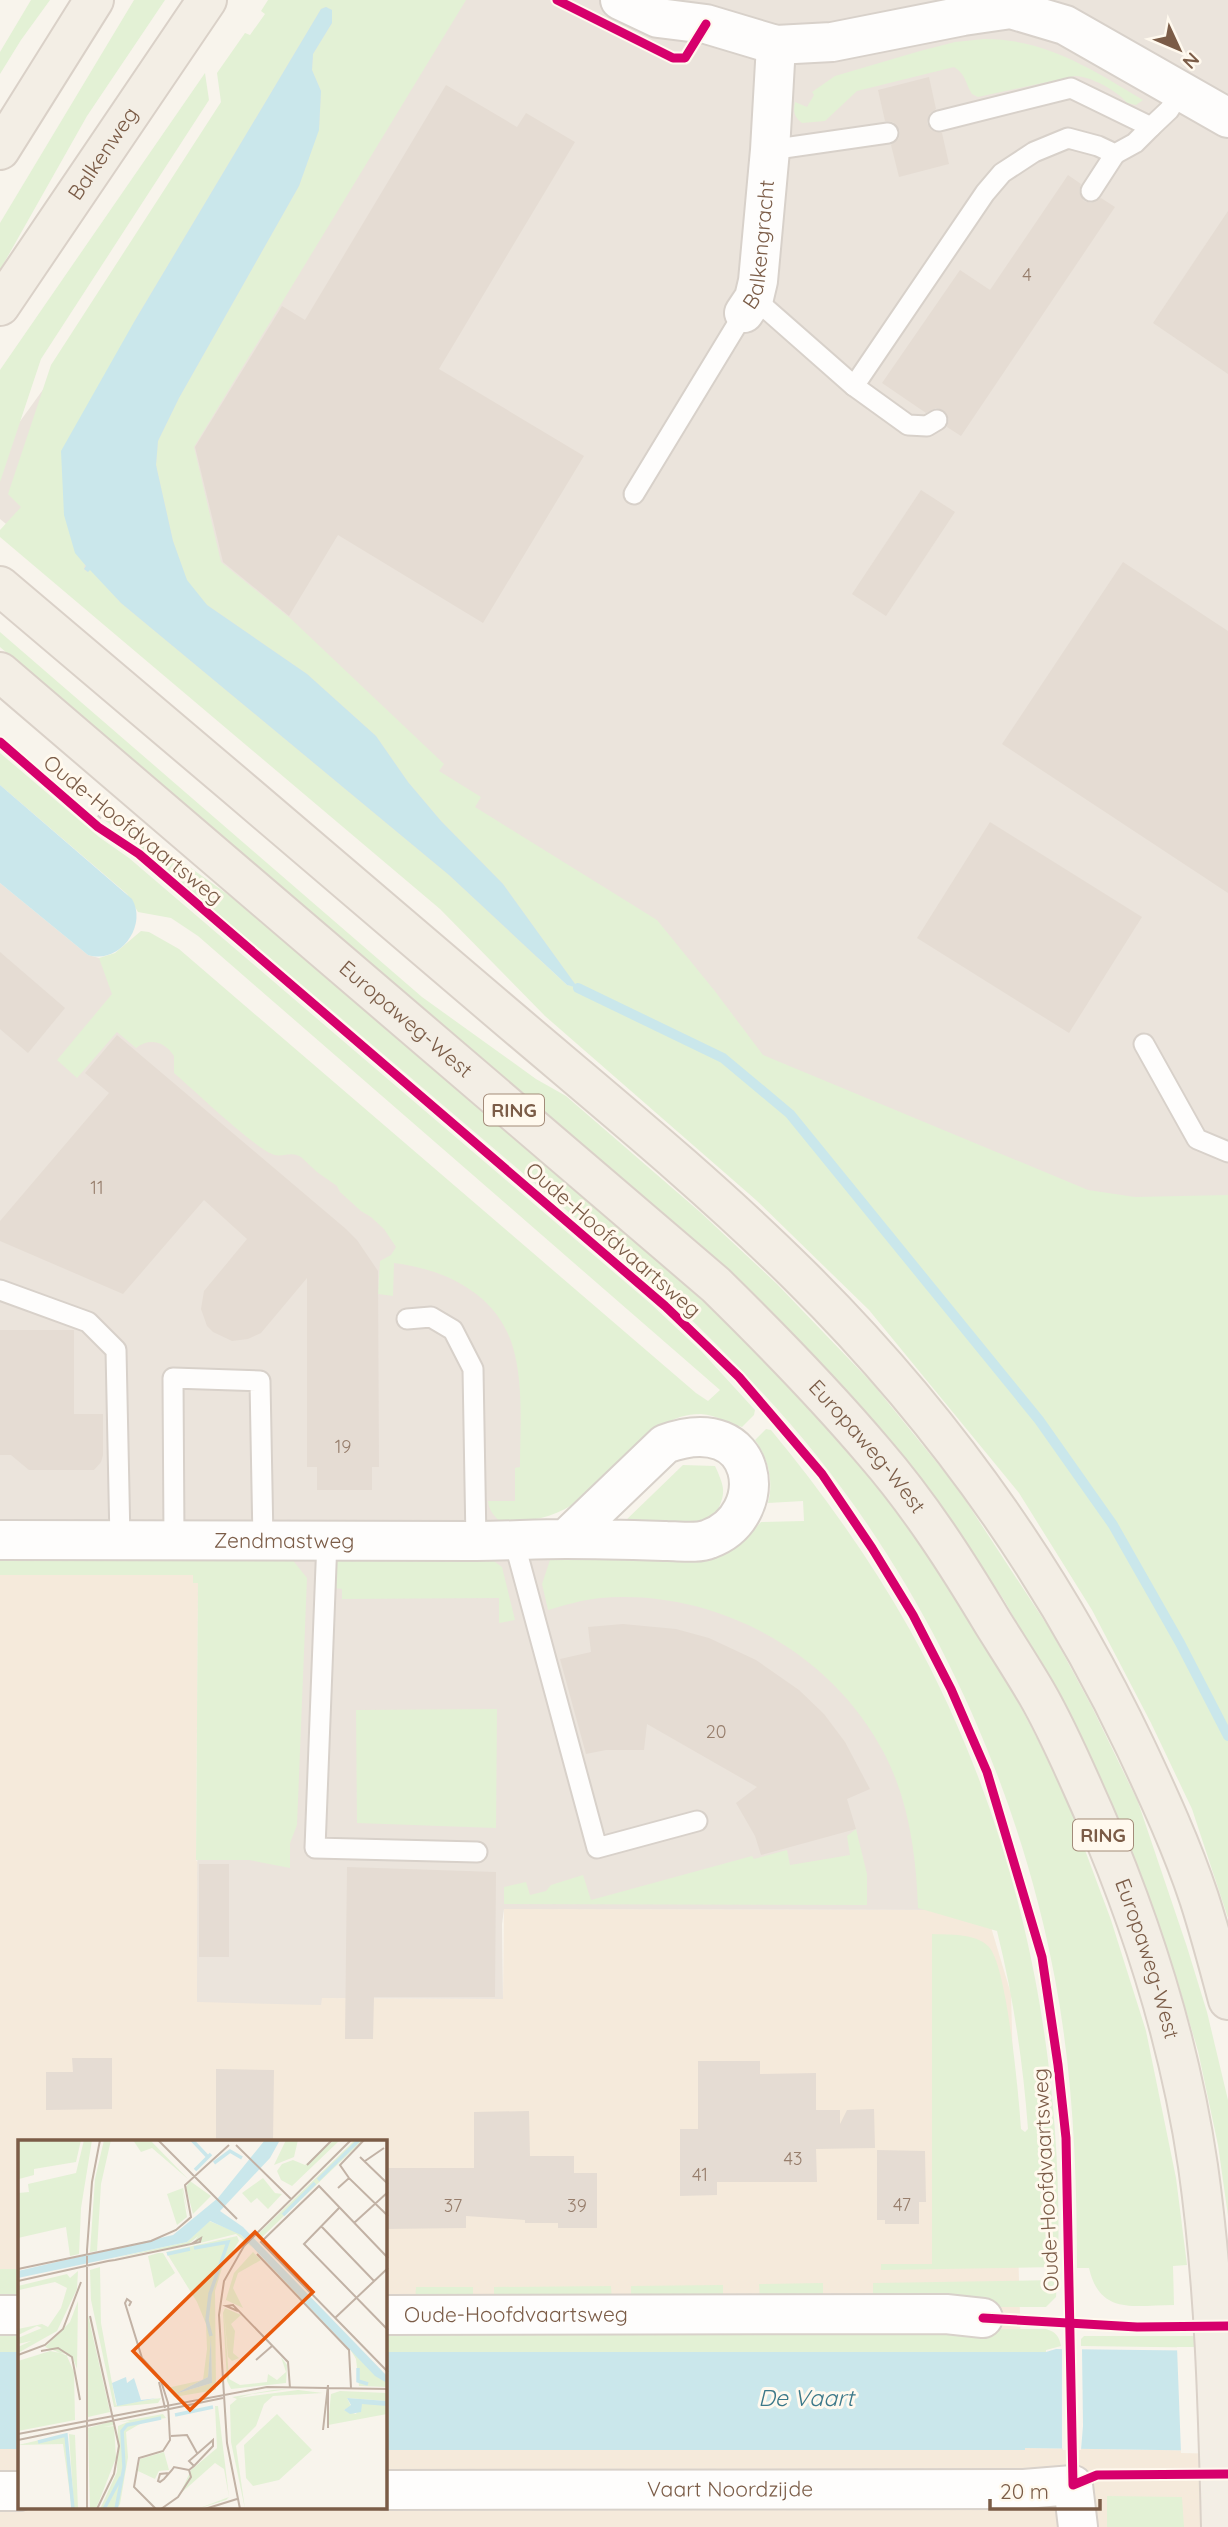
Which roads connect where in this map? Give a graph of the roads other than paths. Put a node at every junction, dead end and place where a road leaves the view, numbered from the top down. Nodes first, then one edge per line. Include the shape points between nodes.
1 (94, 0) edge
2 (207, 0) edge
3 (620, 0) edge
4 (676, 0) edge
5 (1012, 4) edge
6 (706, 24) junction
7 (776, 45) junction
8 (1181, 91) junction
9 (1228, 118) edge
10 (939, 121) dead end
11 (1151, 127) junction
12 (888, 132) dead end
13 (0, 150) edge
14 (770, 150) junction
15 (1115, 154) junction
16 (1091, 191) dead end
17 (749, 305) junction
18 (0, 306) edge
19 (854, 386) junction
20 (937, 420) dead end
21 (634, 494) dead end
22 (0, 586) edge
23 (0, 672) edge
24 (1144, 1044) dead end
25 (1228, 1152) edge
26 (0, 1290) edge
27 (407, 1320) dead end
28 (174, 1539) junction
29 (566, 1539) dead end
30 (0, 1540) edge
31 (120, 1540) junction
32 (263, 1540) junction
33 (327, 1540) junction
34 (514, 1541) junction
35 (476, 1542) junction
36 (696, 1821) dead end
37 (477, 1852) dead end
38 (1228, 2000) edge
39 (0, 2315) edge
40 (18, 2315) edge
41 (387, 2315) edge
42 (983, 2318) dead end
43 (387, 2490) edge
44 (0, 2491) edge
45 (18, 2491) edge
46 (1078, 2527) edge
47 (1220, 2527) edge

1 - 13 main road
2 - 18 main road, Balkenweg
3 - 6 street via 658,18
4 - 6 street
5 - 7 street via 832,42
5 - 8 street via 1065,25
6 - 7 street
7 - 14 street, Balkengracht
8 - 9 street
8 - 11 lane
10 - 11 lane via 1072,88
11 - 15 lane
12 - 14 lane
14 - 17 street, Balkengracht via 758,281
15 - 16 lane
15 - 19 lane via 1068,138 1034,152 1002,173
17 - 19 lane
17 - 21 lane, Balkengracht
19 - 20 lane via 908,425 927,426
22 - 38 main road via 645,1135 785,1261 887,1368 965,1463 1072,1626 1162,1804 1198,1896
23 - 47 main road, Europaweg-West / RING via 716,1285 796,1364 885,1465 951,1553 1038,1697 1077,1776 1148,1954 1176,2054 1210,2266
24 - 25 lane via 1197,1139
26 - 31 lane via 88,1322 116,1350
27 - 35 lane via 431,1317 453,1330 473,1369
28 - 31 street, Zendmastweg
28 - 32 street, Zendmastweg
28 - 32 lane via 173,1378 261,1381
29 - 34 street, Zendmastweg
30 - 31 street, Zendmastweg
32 - 33 street, Zendmastweg
33 - 35 street, Zendmastweg
33 - 37 lane via 315,1848
34 - 35 street, Zendmastweg
34 - 36 lane via 597,1848
39 - 40 street
41 - 42 street, Oude-Hoofdvaartsweg via 946,2314
43 - 46 street, Vaart Noordzijde via 1024,2489 1073,2484
44 - 45 street

